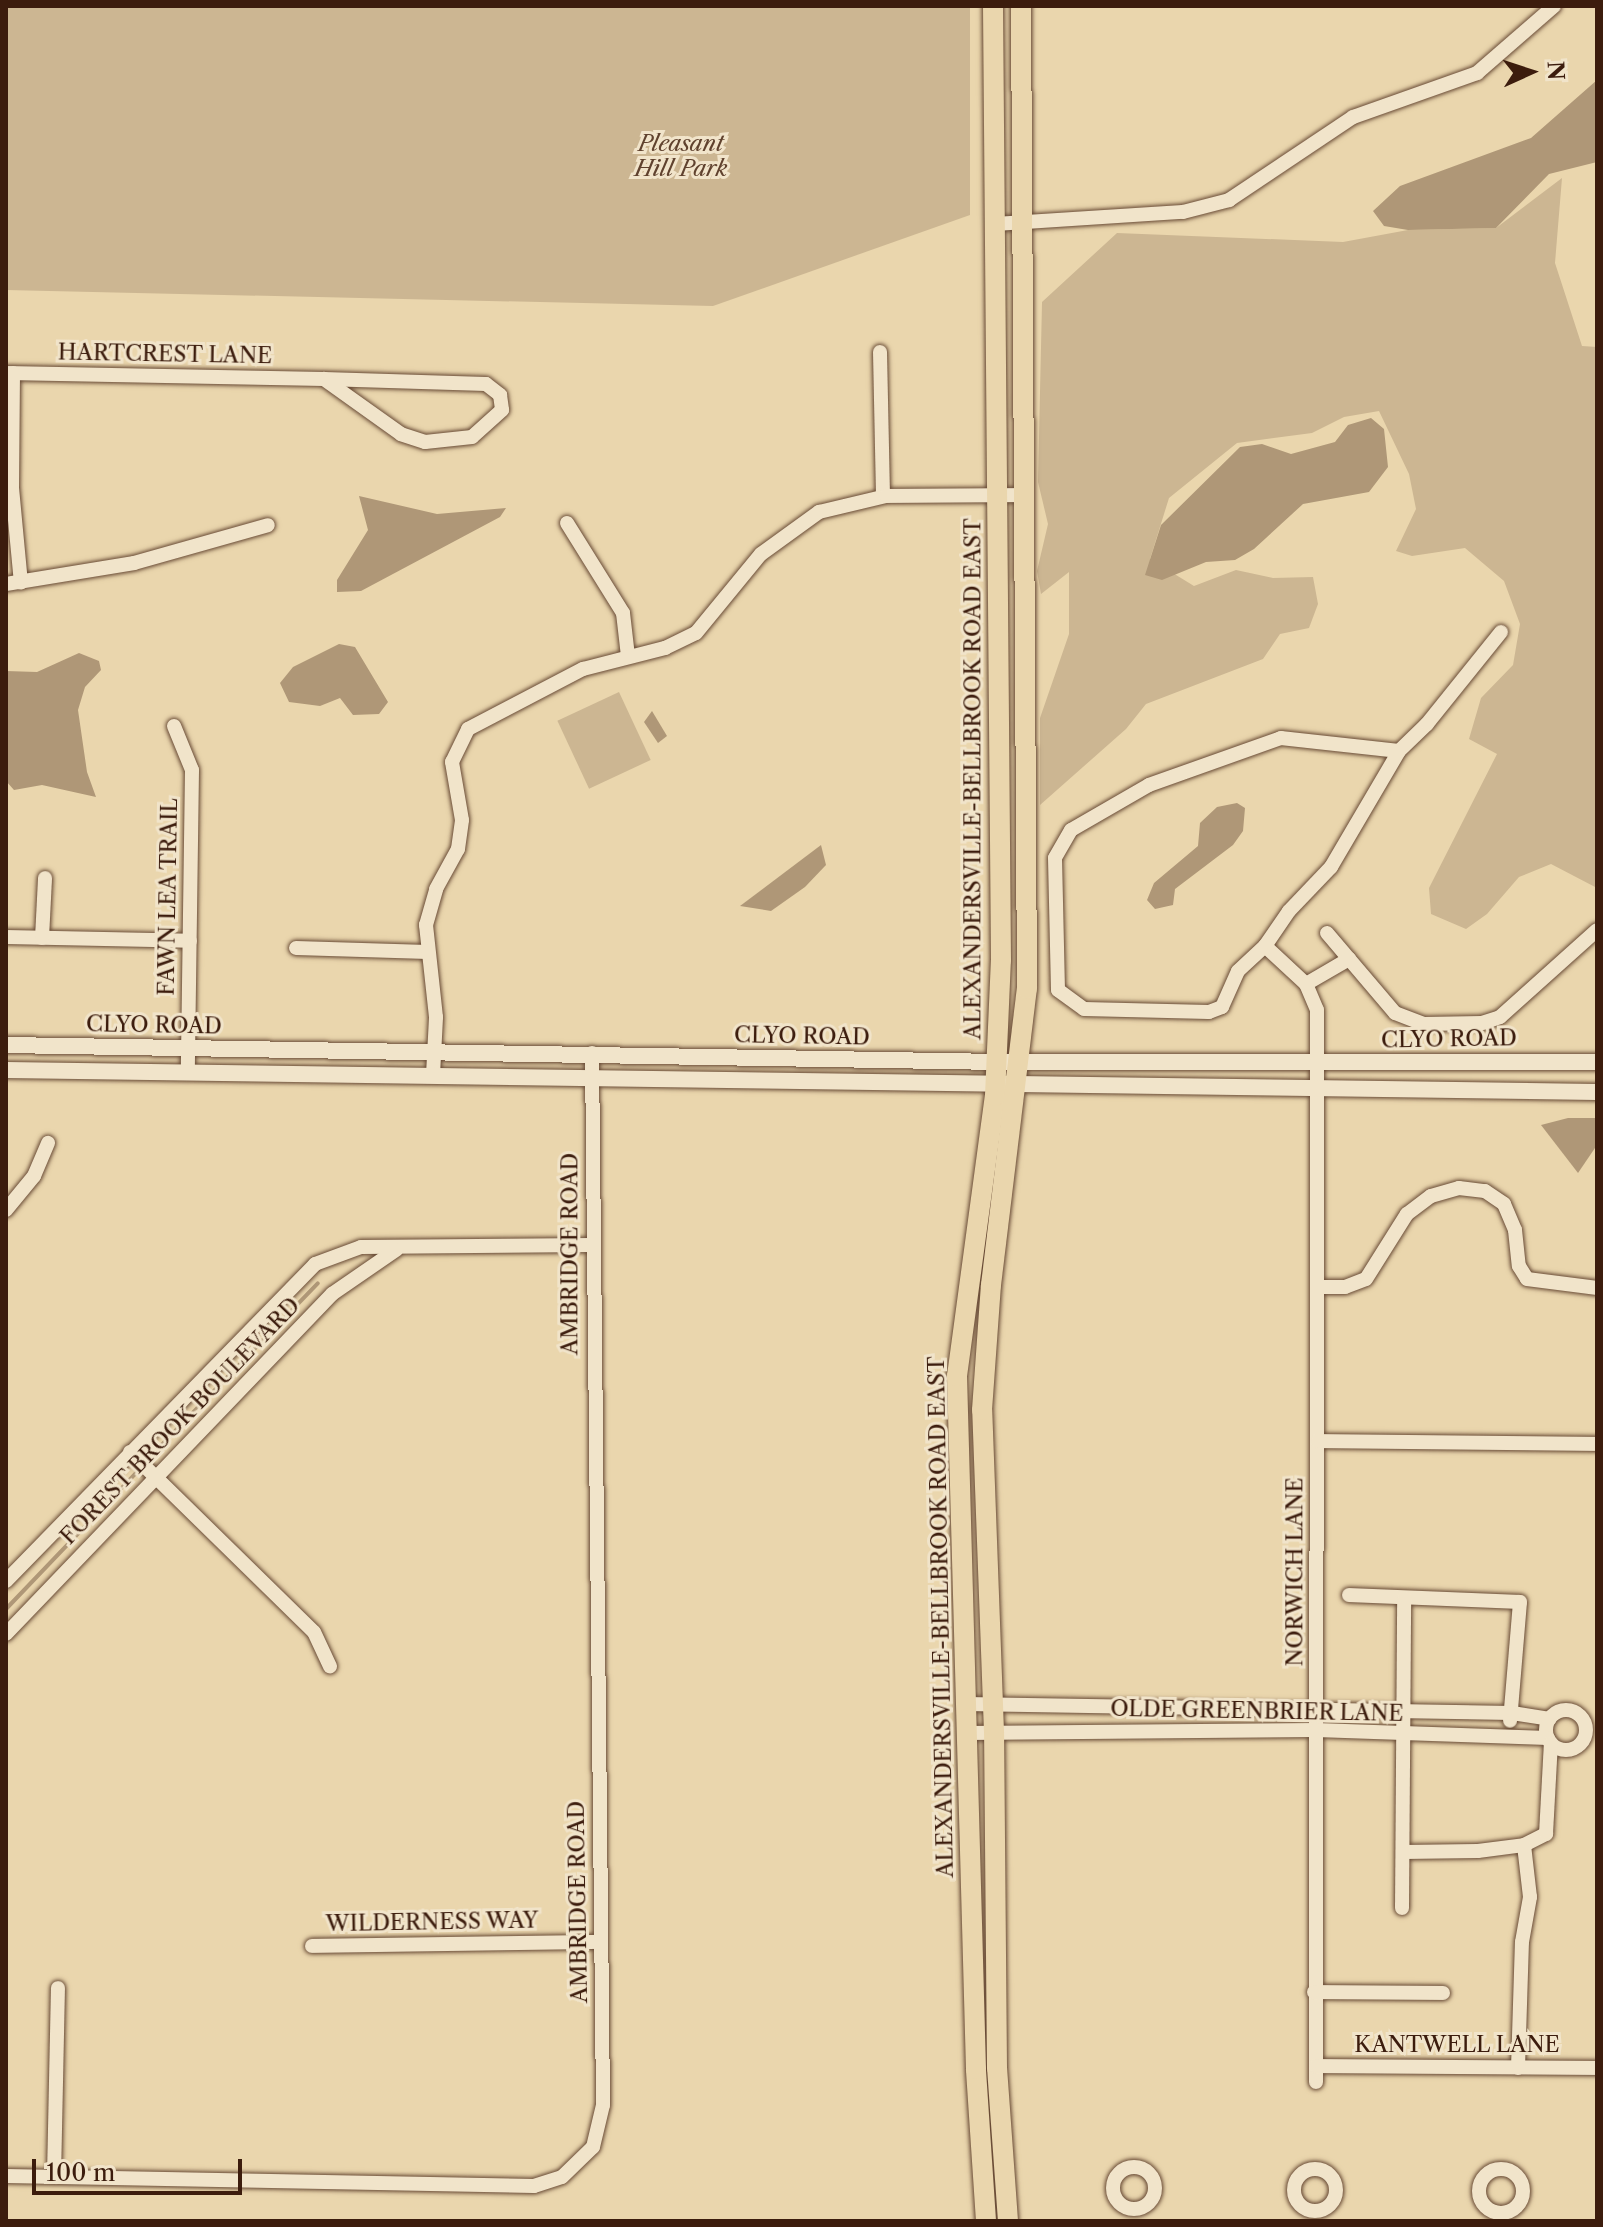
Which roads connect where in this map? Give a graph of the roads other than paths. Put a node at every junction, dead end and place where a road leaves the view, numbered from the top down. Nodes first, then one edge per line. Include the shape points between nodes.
1 (993, 6) edge
2 (1021, 6) edge
3 (1554, 6) edge
4 (1024, 223) junction
5 (995, 224) junction
6 (880, 352) dead end
7 (10, 373) edge
8 (324, 379) junction
9 (1024, 495) junction
10 (883, 496) junction
11 (995, 497) junction
12 (567, 523) dead end
13 (268, 525) dead end
14 (14, 583) edge
15 (1501, 632) dead end
16 (628, 656) junction
17 (174, 726) dead end
18 (1026, 750) junction
19 (999, 751) junction
20 (1399, 751) junction
21 (45, 878) dead end
22 (1597, 930) edge
23 (1327, 933) dead end
24 (6, 937) edge
25 (42, 938) junction
26 (190, 941) junction
27 (1592, 941) edge
28 (1265, 946) junction
29 (296, 948) dead end
30 (428, 952) junction
31 (1349, 959) junction
32 (1306, 984) junction
33 (6, 1045) edge
34 (188, 1048) junction
35 (434, 1052) junction
36 (592, 1053) junction
37 (1319, 1061) junction
38 (998, 1062) junction
39 (1021, 1062) junction
40 (1597, 1062) edge
41 (6, 1070) edge
42 (188, 1072) junction
43 (433, 1075) junction
44 (592, 1078) junction
45 (1319, 1085) junction
46 (996, 1086) junction
47 (1018, 1086) junction
48 (1597, 1092) edge
49 (48, 1143) dead end
50 (6, 1210) edge
51 (591, 1245) junction
52 (396, 1250) junction
53 (1317, 1287) junction
54 (1597, 1288) edge
55 (1318, 1441) junction
56 (1597, 1444) edge
57 (130, 1452) junction
58 (156, 1478) junction
59 (6, 1581) edge
60 (1349, 1595) dead end
61 (1404, 1598) junction
62 (6, 1634) edge
63 (330, 1666) dead end
64 (966, 1704) junction
65 (992, 1704) junction
66 (1316, 1709) junction
67 (1403, 1713) junction
68 (1512, 1713) junction
69 (1550, 1719) junction
70 (1316, 1730) junction
71 (994, 1732) junction
72 (967, 1733) junction
73 (1508, 1733) junction
74 (1403, 1734) junction
75 (1549, 1740) junction
76 (1524, 1845) junction
77 (1403, 1852) junction
78 (1402, 1908) dead end
79 (601, 1942) junction
80 (312, 1946) dead end
81 (58, 1988) dead end
82 (1314, 1992) junction
83 (1443, 1993) dead end
84 (1316, 2066) junction
85 (997, 2068) junction
86 (1518, 2068) junction
87 (1597, 2068) edge
88 (976, 2069) junction
89 (1316, 2082) dead end
90 (6, 2176) edge
91 (54, 2177) junction
92 (1484, 2204) dead end
93 (986, 2221) edge
94 (1008, 2221) edge
95 (1483, 2221) edge

1 - 5 main road, ALEXANDERSVILLE-BELLBROOK ROAD EAST
2 - 4 main road, ALEXANDERSVILLE-BELLBROOK ROAD EAST
3 - 4 street via 1477,73 1353,117 1229,200 1183,212
4 - 5 street
4 - 9 main road, ALEXANDERSVILLE-BELLBROOK ROAD EAST
5 - 11 main road, ALEXANDERSVILLE-BELLBROOK ROAD EAST
6 - 10 street
7 - 8 street, HARTCREST LANE
7 - 14 street
8 - 8 street, HARTCREST LANE via 486,384 500,395 502,410 472,437 425,442 401,434
9 - 11 street
9 - 18 main road, ALEXANDERSVILLE-BELLBROOK ROAD EAST
10 - 11 street
10 - 16 street via 840,504 799,523 761,554 696,633 665,648
11 - 19 main road, ALEXANDERSVILLE-BELLBROOK ROAD EAST
12 - 16 street via 623,613
13 - 14 street via 134,563
15 - 20 street
16 - 30 street via 583,669 490,714 460,739 452,777 462,831 428,909
17 - 26 street, FAWN LEA TRAIL via 192,770
18 - 19 main road
18 - 39 main road, ALEXANDERSVILLE-BELLBROOK ROAD EAST via 1028,937
19 - 38 main road, ALEXANDERSVILLE-BELLBROOK ROAD EAST
20 - 28 street via 1331,867 1289,911
20 - 28 street via 1281,738 1149,785 1071,830 1058,847 1058,990 1084,1009 1209,1012 1222,1007 1238,971
21 - 25 street
22 - 27 street
23 - 31 street
24 - 25 street
25 - 26 street
26 - 34 street, FAWN LEA TRAIL
27 - 31 street via 1500,1017 1482,1023 1410,1020 1395,1013
28 - 32 street
29 - 30 street
30 - 35 street via 436,1017
31 - 32 street
32 - 37 street, NORWICH LANE via 1317,1010
33 - 34 street, CLYO ROAD
34 - 35 street, CLYO ROAD
34 - 42 street, FAWN LEA TRAIL
35 - 36 street, CLYO ROAD
35 - 43 street
36 - 38 street, CLYO ROAD
36 - 44 street, AMBRIDGE ROAD
37 - 39 street, CLYO ROAD
37 - 40 street, CLYO ROAD
37 - 45 street, NORWICH LANE
38 - 39 street, CLYO ROAD
38 - 46 main road, ALEXANDERSVILLE-BELLBROOK ROAD EAST
39 - 47 main road, ALEXANDERSVILLE-BELLBROOK ROAD EAST
41 - 42 street, CLYO ROAD
42 - 43 street, CLYO ROAD
43 - 44 street, CLYO ROAD
44 - 46 street, CLYO ROAD
44 - 51 street, AMBRIDGE ROAD
45 - 47 street, CLYO ROAD
45 - 48 street, CLYO ROAD
45 - 53 street, NORWICH LANE
46 - 47 street, CLYO ROAD
46 - 64 main road, ALEXANDERSVILLE-BELLBROOK ROAD EAST via 957,1376
47 - 65 main road, ALEXANDERSVILLE-BELLBROOK ROAD EAST via 991,1285 982,1410
49 - 50 street via 34,1176
51 - 52 street, FOREST BROOK BOULEVARD
51 - 79 street, AMBRIDGE ROAD
52 - 57 street, FOREST BROOK BOULEVARD via 352,1248 315,1264
52 - 58 street, FOREST BROOK BOULEVARD via 332,1294
53 - 54 street via 1345,1287 1366,1279 1407,1214 1431,1196 1459,1188 1485,1191 1504,1204 1527,1279
53 - 55 street, NORWICH LANE
55 - 56 street
55 - 66 street, NORWICH LANE
57 - 58 street
57 - 59 street, FOREST BROOK BOULEVARD
58 - 62 street, FOREST BROOK BOULEVARD
58 - 63 street via 314,1632
60 - 61 street
61 - 67 street
61 - 68 street via 1520,1602
64 - 65 street, OLDE GREENBRIER LANE
64 - 72 main road, ALEXANDERSVILLE-BELLBROOK ROAD EAST
65 - 66 street, OLDE GREENBRIER LANE
65 - 71 main road, ALEXANDERSVILLE-BELLBROOK ROAD EAST
66 - 67 street, OLDE GREENBRIER LANE
66 - 70 street, NORWICH LANE
67 - 68 street, OLDE GREENBRIER LANE
67 - 74 street
68 - 69 street, OLDE GREENBRIER LANE
68 - 73 street
69 - 75 street
69 - 75 street, OLDE GREENBRIER LANE via 1560,1711 1572,1712 1585,1732 1575,1748
70 - 71 street, OLDE GREENBRIER LANE
70 - 74 street, OLDE GREENBRIER LANE
70 - 82 street, NORWICH LANE
71 - 72 street, OLDE GREENBRIER LANE
71 - 85 main road, ALEXANDERSVILLE-BELLBROOK ROAD EAST
72 - 88 main road, ALEXANDERSVILLE-BELLBROOK ROAD EAST
73 - 74 street, OLDE GREENBRIER LANE
73 - 75 street, OLDE GREENBRIER LANE
74 - 77 street
75 - 76 street via 1548,1829
76 - 77 street
76 - 86 street via 1530,1897 1522,1942
77 - 78 street
79 - 80 street, WILDERNESS WAY
79 - 91 street, AMBRIDGE ROAD via 602,2120 593,2147 562,2177 534,2186
81 - 91 street
82 - 83 street
82 - 84 street, NORWICH LANE
84 - 86 street, KANTWELL LANE
84 - 89 street, NORWICH LANE
85 - 88 main road
85 - 94 main road, ALEXANDERSVILLE-BELLBROOK ROAD EAST
86 - 87 street, KANTWELL LANE
88 - 93 main road, ALEXANDERSVILLE-BELLBROOK ROAD EAST
90 - 91 street, AMBRIDGE ROAD
92 - 95 street

